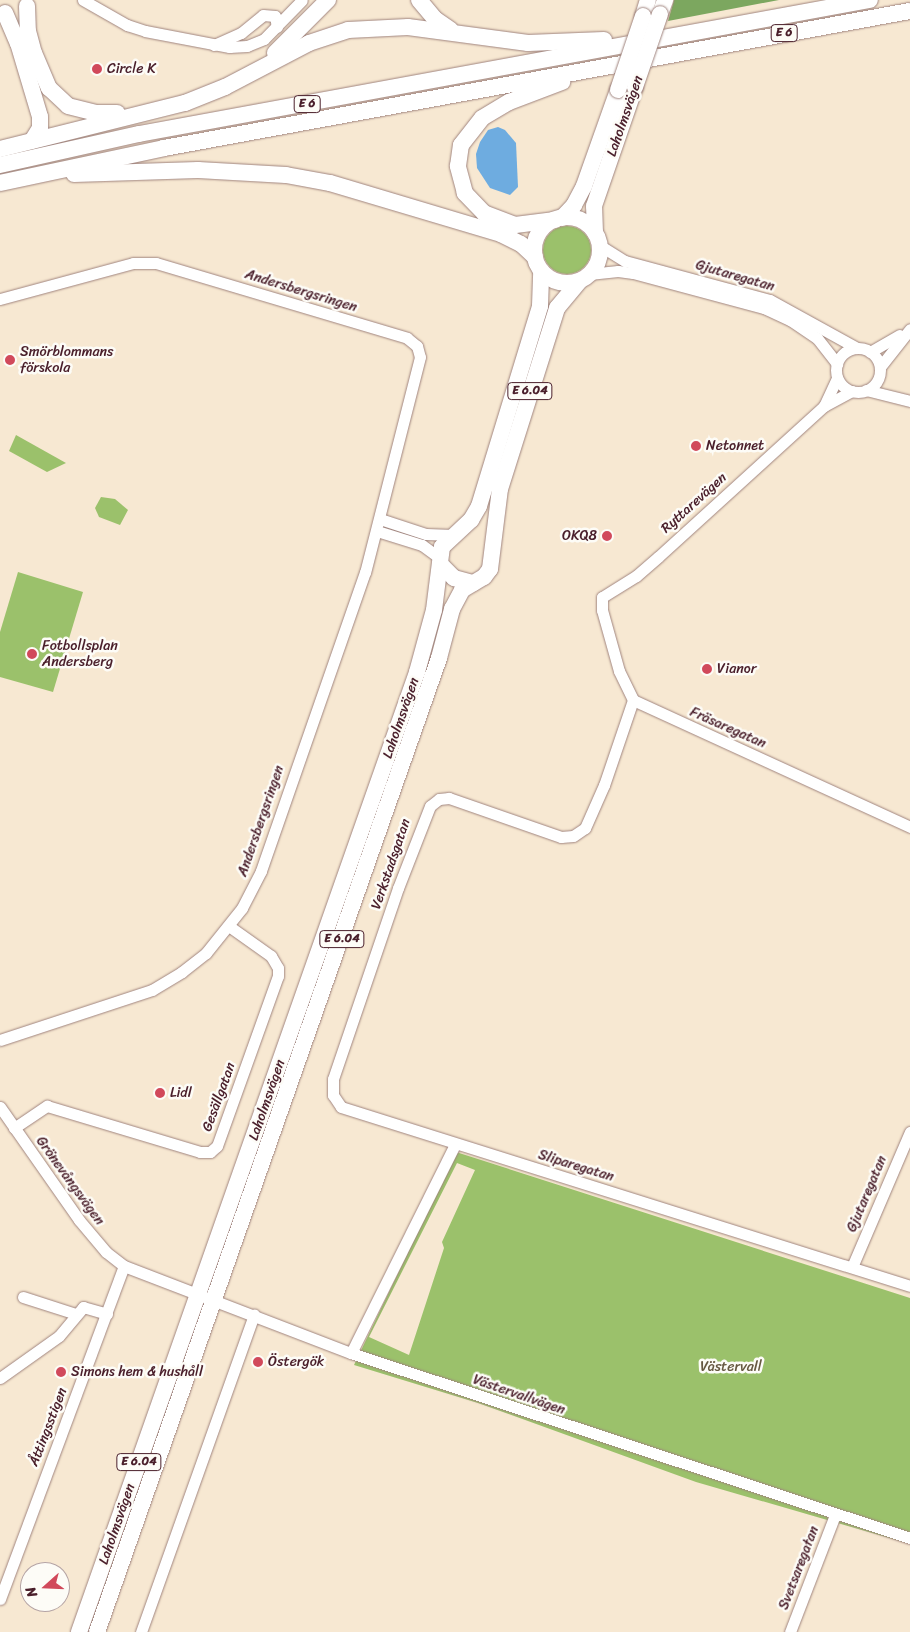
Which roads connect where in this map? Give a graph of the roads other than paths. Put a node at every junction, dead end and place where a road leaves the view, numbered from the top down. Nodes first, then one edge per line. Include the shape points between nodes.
1 (83, 0) edge
2 (302, 0) edge
3 (328, 0) edge
4 (419, 0) edge
5 (648, 0) edge
6 (870, 0) edge
7 (28, 3) edge
8 (662, 7) edge
9 (910, 11) edge
10 (2, 12) edge
11 (744, 24) junction
12 (277, 27) junction
13 (457, 33) junction
14 (214, 44) junction
15 (615, 64) junction
16 (263, 65) junction
17 (137, 114) junction
18 (32, 141) junction
19 (0, 149) edge
20 (0, 165) edge
21 (29, 175) junction
22 (0, 183) edge
23 (558, 219) junction
24 (597, 239) junction
25 (538, 264) junction
26 (584, 278) junction
27 (0, 299) edge
28 (857, 348) junction
29 (870, 352) junction
30 (837, 364) junction
31 (879, 371) junction
32 (837, 378) junction
33 (866, 390) junction
34 (852, 391) junction
35 (906, 399) edge
36 (824, 406) junction
37 (380, 519) junction
38 (377, 531) junction
39 (453, 535) junction
40 (440, 561) junction
41 (473, 583) junction
42 (633, 700) junction
43 (910, 827) edge
44 (230, 927) junction
45 (0, 1040) edge
46 (0, 1107) edge
47 (14, 1128) junction
48 (910, 1132) edge
49 (455, 1144) junction
50 (124, 1266) junction
51 (852, 1267) junction
52 (910, 1286) edge
53 (198, 1292) junction
54 (23, 1297) dead end
55 (215, 1300) junction
56 (76, 1314) junction
57 (107, 1314) junction
58 (254, 1315) junction
59 (351, 1353) junction
60 (0, 1378) edge
61 (835, 1515) junction
62 (910, 1538) edge
63 (0, 1599) edge
64 (79, 1632) edge
65 (97, 1632) edge
66 (141, 1632) edge
67 (790, 1632) edge

1 - 14 street via 127,25 171,38
2 - 12 street
3 - 16 highway
4 - 13 highway via 434,19
5 - 23 highway, Laholmsvägen, bridge via 584,186 574,205
6 - 11 highway, E 6
7 - 10 street via 14,14
7 - 17 highway via 28,31 34,53 42,74 59,99 80,110
8 - 24 highway, Laholmsvägen, bridge via 594,206
9 - 15 highway, E 6
10 - 18 highway via 18,43 40,117 40,128
11 - 13 highway via 728,21 577,43 512,42
11 - 20 highway, E 6 via 139,134
12 - 14 street via 264,39 247,46
12 - 14 street via 275,16 263,15 241,32
13 - 16 highway via 387,25 348,30 309,43
15 - 21 highway, E 6
15 - 23 highway via 509,102 473,127 461,145 458,166 461,185 484,213 516,225
16 - 17 highway via 204,96
17 - 18 highway
18 - 19 highway
21 - 22 highway, E 6
21 - 25 highway via 198,170 312,180 382,196 501,234 521,244
23 - 24 highway via 580,220
23 - 25 highway, Laholmsvägen via 539,232
24 - 26 highway, Laholmsvägen via 598,261
24 - 28 street, Gjutaregatan via 626,261 770,300
25 - 26 highway via 559,282
25 - 39 highway, Laholmsvägen / E 6.04 via 540,306 479,506 471,520
26 - 30 street, Gjutaregatan via 633,273 764,308 817,338
26 - 41 highway, Laholmsvägen / E 6.04 via 557,308 496,510 490,569
27 - 37 street, Andersbergsringen via 133,263 156,263 410,340 419,349 420,361
28 - 29 street
28 - 30 street via 845,353
29 - 31 street
29 - 31 street via 910,328
30 - 32 street, Ryttarevägen
31 - 33 street
31 - 35 street
32 - 34 street
32 - 36 street, Ryttarevägen
33 - 34 street, Ryttarevägen
33 - 35 street
34 - 36 street, Ryttarevägen
36 - 42 street, Ryttarevägen via 643,570 602,596 602,610 620,671
37 - 38 street, Andersbergsringen
37 - 39 street via 426,534
38 - 40 street via 422,545
38 - 44 street, Andersbergsringen via 261,871
39 - 40 highway, Laholmsvägen / E 6.04 via 444,544
40 - 41 highway via 454,578
40 - 53 highway, Laholmsvägen / E 6.04 via 434,610 417,672
41 - 55 highway, Laholmsvägen / E 6.04 via 458,595 452,609 437,666
42 - 43 street, Fräsaregatan
42 - 49 street, Verkstadsgatan via 585,828 573,836 560,837 449,798 434,802 424,814 333,1079 333,1095 341,1108
44 - 45 street, Andersbergsringen via 182,972 152,990
44 - 47 street, Gesällgatan via 271,956 278,968 278,976 217,1146 210,1152 200,1152 47,1106
46 - 47 street, Grönevångsvägen
47 - 50 street, Grönevångsvägen via 95,1240
48 - 51 street, Gjutaregatan
49 - 51 street, Sliparegatan
49 - 59 street
50 - 53 street, Västervallvägen
50 - 57 street, Åttingsstigen
51 - 52 street, Sliparegatan
53 - 55 street, Västervallvägen
53 - 64 highway, Laholmsvägen / E 6.04
54 - 56 street
55 - 58 street, Västervallvägen
55 - 65 highway, Laholmsvägen / E 6.04
56 - 57 street via 84,1308
56 - 60 street via 58,1336
57 - 63 street, Åttingsstigen
58 - 59 street, Västervallvägen
58 - 66 street
59 - 61 street, Västervallvägen
61 - 62 street, Västervallvägen
61 - 67 street, Svetsaregatan

